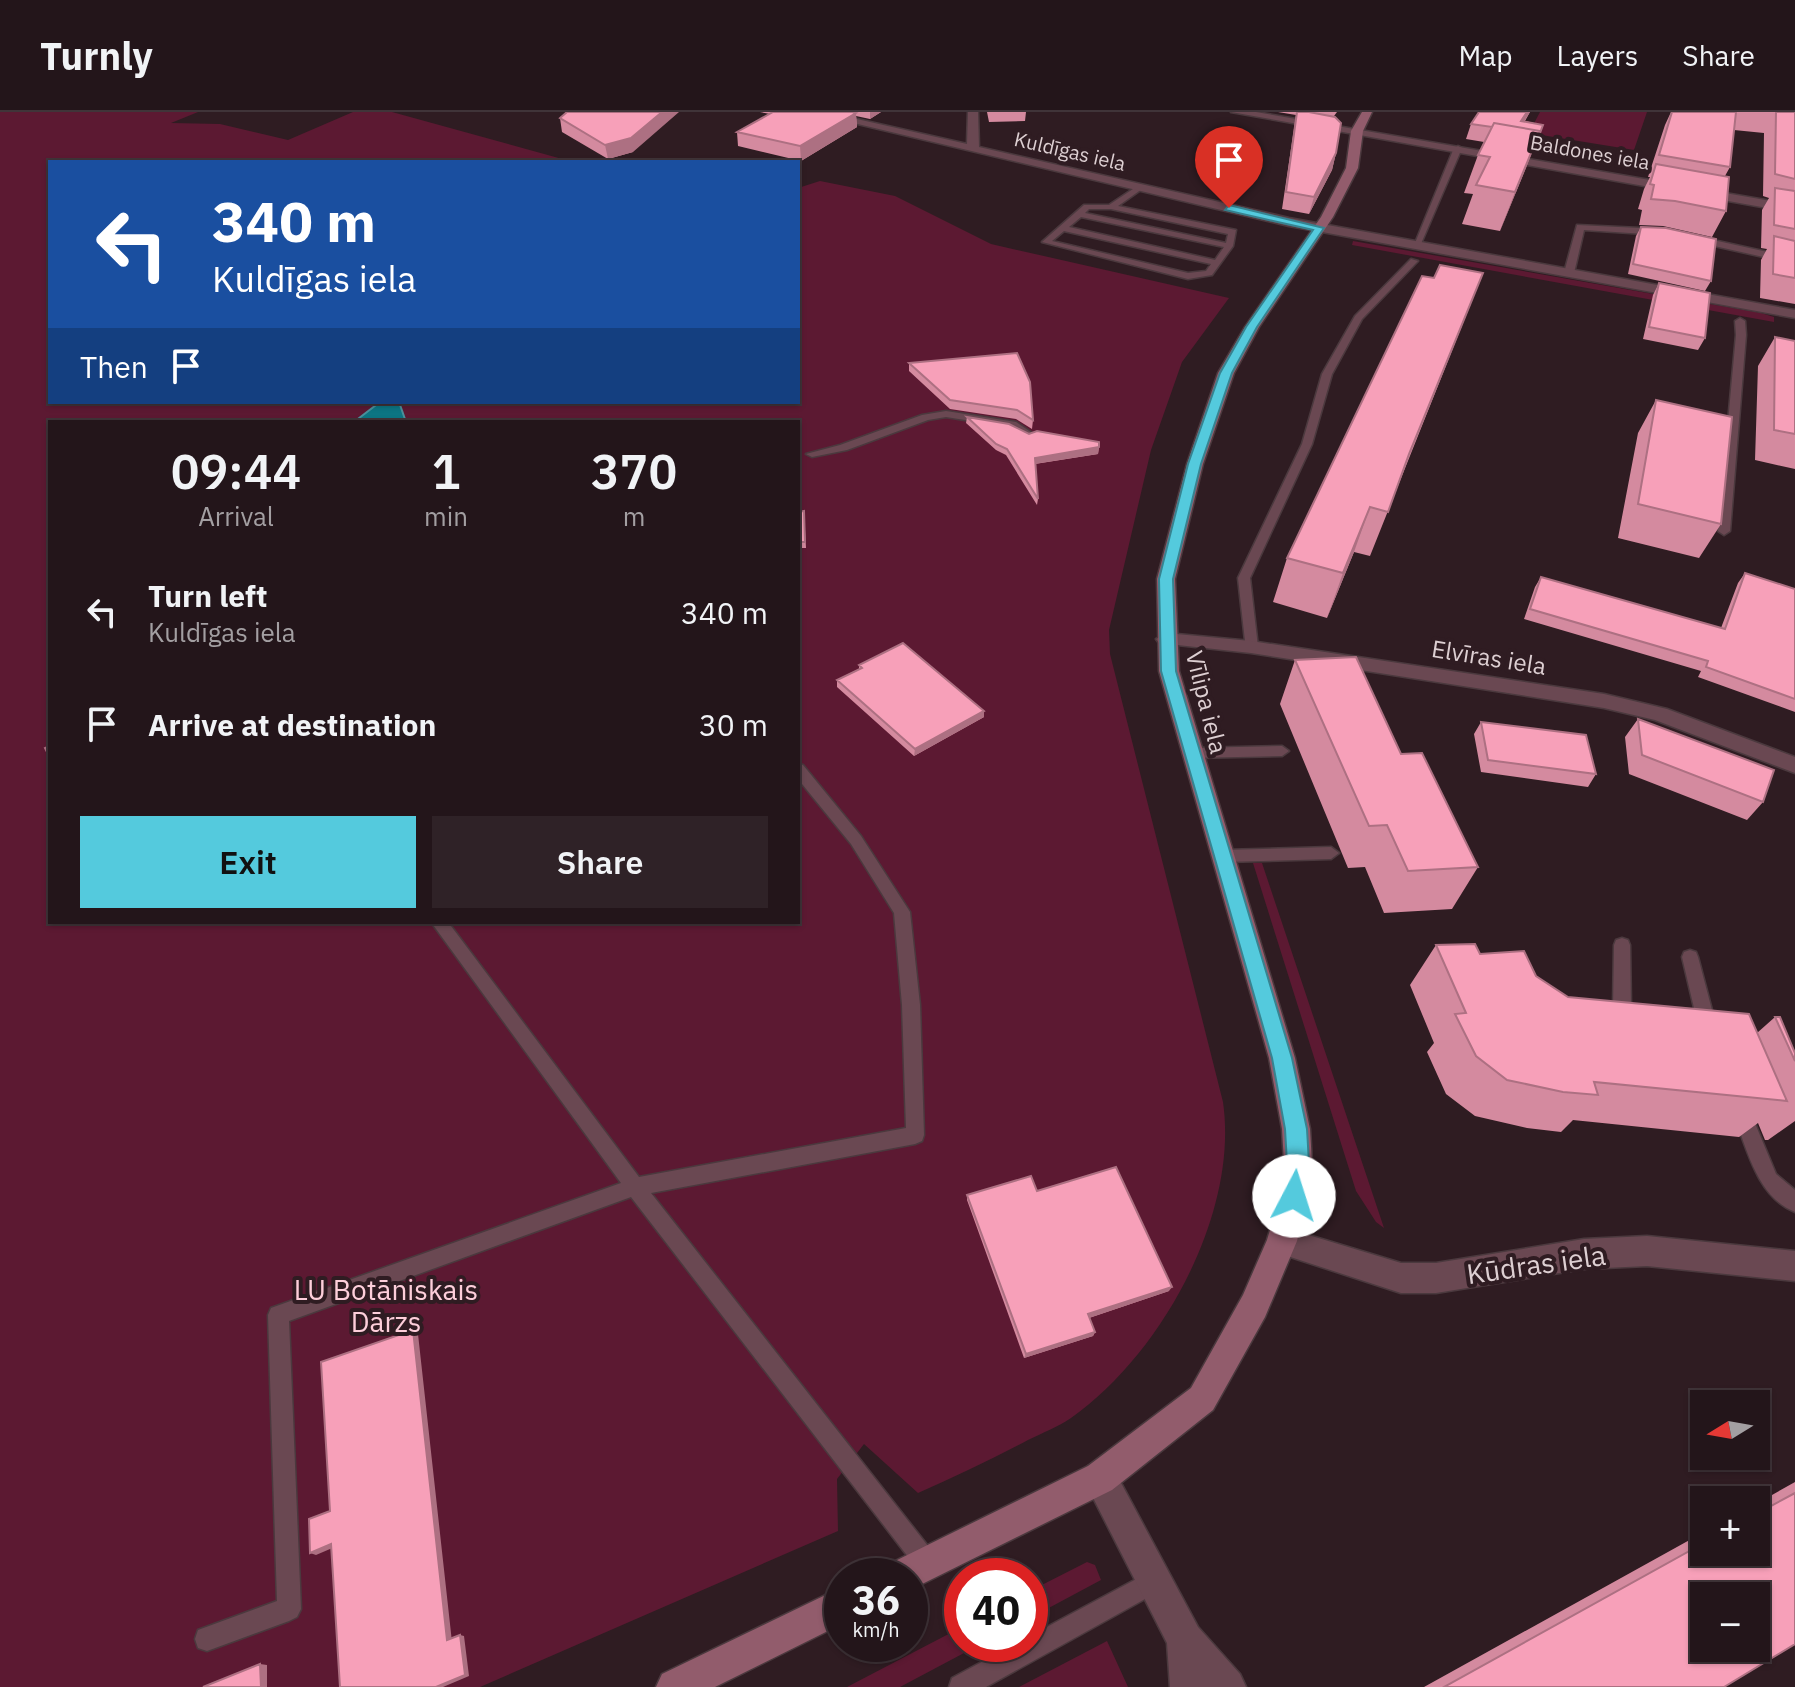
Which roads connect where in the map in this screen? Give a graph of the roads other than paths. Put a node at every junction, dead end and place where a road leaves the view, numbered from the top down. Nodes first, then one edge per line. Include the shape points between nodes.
1 (812, 112) edge
2 (973, 112) edge
3 (1236, 112) edge
4 (1362, 121) edge
5 (1458, 148) junction
6 (973, 149) junction
7 (1139, 187) junction
8 (1111, 207) junction
9 (1795, 209) edge
10 (1079, 214) junction
11 (1062, 228) junction
12 (1319, 228) junction
13 (1229, 246) junction
14 (1342, 247) dead end
15 (1415, 257) junction
16 (1795, 261) edge
17 (1217, 263) junction
18 (1569, 273) junction
19 (1792, 314) edge
20 (1724, 318) dead end
21 (1746, 322) joint
22 (1789, 330) dead end
23 (1030, 435) edge
24 (812, 454) dead end
25 (1724, 531) edge
26 (1166, 639) junction
27 (1251, 647) junction
28 (1282, 751) dead end
29 (1192, 753) junction
30 (1795, 765) edge
31 (800, 771) edge
32 (1331, 853) dead end
33 (1223, 856) junction
34 (440, 924) edge
35 (1622, 945) dead end
36 (1690, 957) dead end
37 (1622, 1010) edge
38 (1705, 1032) edge
39 (1736, 1098) edge
40 (635, 1187) junction
41 (1795, 1203) edge
42 (1282, 1241) junction
43 (1795, 1266) edge
44 (1100, 1478) junction
45 (906, 1558) edge
46 (928, 1562) edge
47 (1155, 1581) junction
48 (824, 1614) edge
49 (207, 1639) dead end
50 (1185, 1640) junction
51 (675, 1687) edge
52 (961, 1687) edge
53 (1189, 1687) edge
54 (1227, 1687) edge

1 - 6 street, Kuldīgas iela
2 - 6 street
3 - 4 street, Baldones iela
4 - 5 street, Baldones iela
4 - 12 street, Vīlipa iela via 1352,168
5 - 9 street, Baldones iela
5 - 15 lane
6 - 7 street, Kuldīgas iela
7 - 8 lane
7 - 12 street, Kuldīgas iela
8 - 10 lane via 1087,207
8 - 13 lane via 1233,232
10 - 11 lane
10 - 13 lane
11 - 17 lane
11 - 17 lane via 1046,242 1188,276 1209,273
12 - 14 street, Kuldīgas iela
12 - 15 street, Kuldīgas iela
12 - 26 street, Vīlipa iela via 1226,373 1195,464 1166,579
13 - 17 lane
15 - 18 street, Kuldīgas iela
15 - 27 lane via 1358,318 1327,374 1307,444 1244,578
16 - 18 lane via 1662,232 1580,227
18 - 19 street, Kuldīgas iela
19 - 22 street
20 - 21 street
21 - 25 lane
23 - 24 lane via 1012,424 946,414
26 - 27 street, Elvīras iela
26 - 29 street, Vīlipa iela via 1169,671
27 - 30 street, Elvīras iela via 1604,701 1660,714
28 - 29 lane
29 - 33 street, Vīlipa iela
31 - 40 lane via 856,840 902,912 915,1135
32 - 33 lane
33 - 42 street, Vīlipa iela via 1282,1058 1296,1129 1294,1196
34 - 40 lane
35 - 37 lane
36 - 38 lane
39 - 41 lane via 1769,1180
40 - 45 lane
40 - 49 lane via 278,1315 289,1609
42 - 43 street, Kūdras iela via 1401,1278 1647,1251
42 - 44 street, Vīlipa iela via 1254,1306 1202,1399
44 - 46 street, Vīlipa iela
44 - 47 street
47 - 50 street
47 - 52 lane
48 - 51 street
50 - 53 street
50 - 54 street

